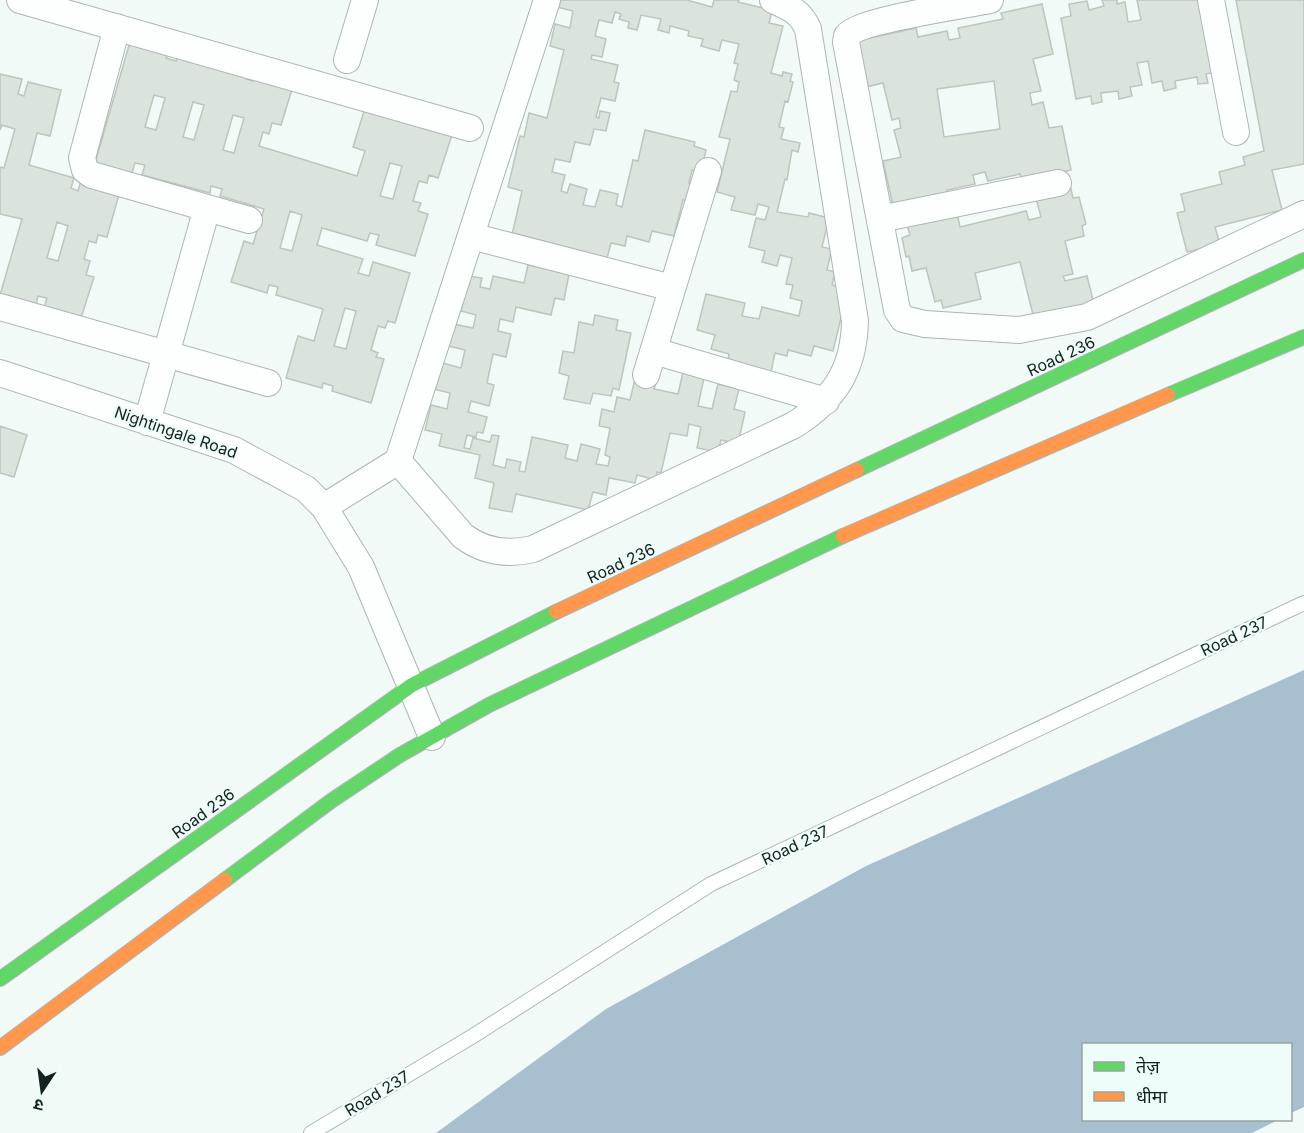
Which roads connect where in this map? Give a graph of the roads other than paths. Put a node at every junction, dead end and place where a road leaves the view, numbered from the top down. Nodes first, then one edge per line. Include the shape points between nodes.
1 (20, 0) edge
2 (365, 0) edge
3 (547, 0) edge
4 (773, 0) edge
5 (990, 0) edge
6 (1211, 0) edge
7 (117, 27) junction
8 (347, 60) dead end
9 (470, 128) dead end
10 (1236, 132) dead end
11 (708, 171) dead end
12 (1058, 183) dead end
13 (207, 208) junction
14 (1304, 214) edge
15 (880, 219) junction
16 (249, 220) dead end
17 (471, 236) junction
18 (1304, 260) edge
19 (672, 288) junction
20 (0, 307) edge
21 (1304, 337) edge
22 (166, 354) junction
23 (0, 373) edge
24 (268, 383) dead end
25 (826, 401) junction
26 (147, 422) junction
27 (398, 461) junction
28 (324, 507) junction
29 (1304, 603) edge
30 (411, 685) junction
31 (432, 737) junction
32 (0, 979) edge
33 (0, 1048) edge
34 (311, 1133) edge

1 - 7 street
2 - 8 street
3 - 17 street
4 - 25 street via 799,13 808,28 855,321 851,357
5 - 15 street via 888,19 849,33 846,42
6 - 10 street
7 - 9 street
7 - 13 street via 82,165 92,175
11 - 19 street
12 - 15 street
13 - 16 street
13 - 22 street
14 - 15 street via 1094,315 1019,330 903,319 897,310
17 - 19 street
17 - 27 street
18 - 30 street, Road 236 via 565,608
19 - 25 street via 650,363
20 - 22 street
21 - 31 street via 877,520 489,705
22 - 24 street
22 - 26 street
23 - 26 street, Nightingale Road
25 - 27 street via 794,425 521,552 489,550 472,543
26 - 28 street, Nightingale Road via 234,450 306,489
27 - 28 street
28 - 30 street, Nightingale Road via 361,567
29 - 34 lane, Road 237 via 711,884 473,1036
30 - 31 street, Nightingale Road
30 - 32 street, Road 236
31 - 33 street via 331,801

